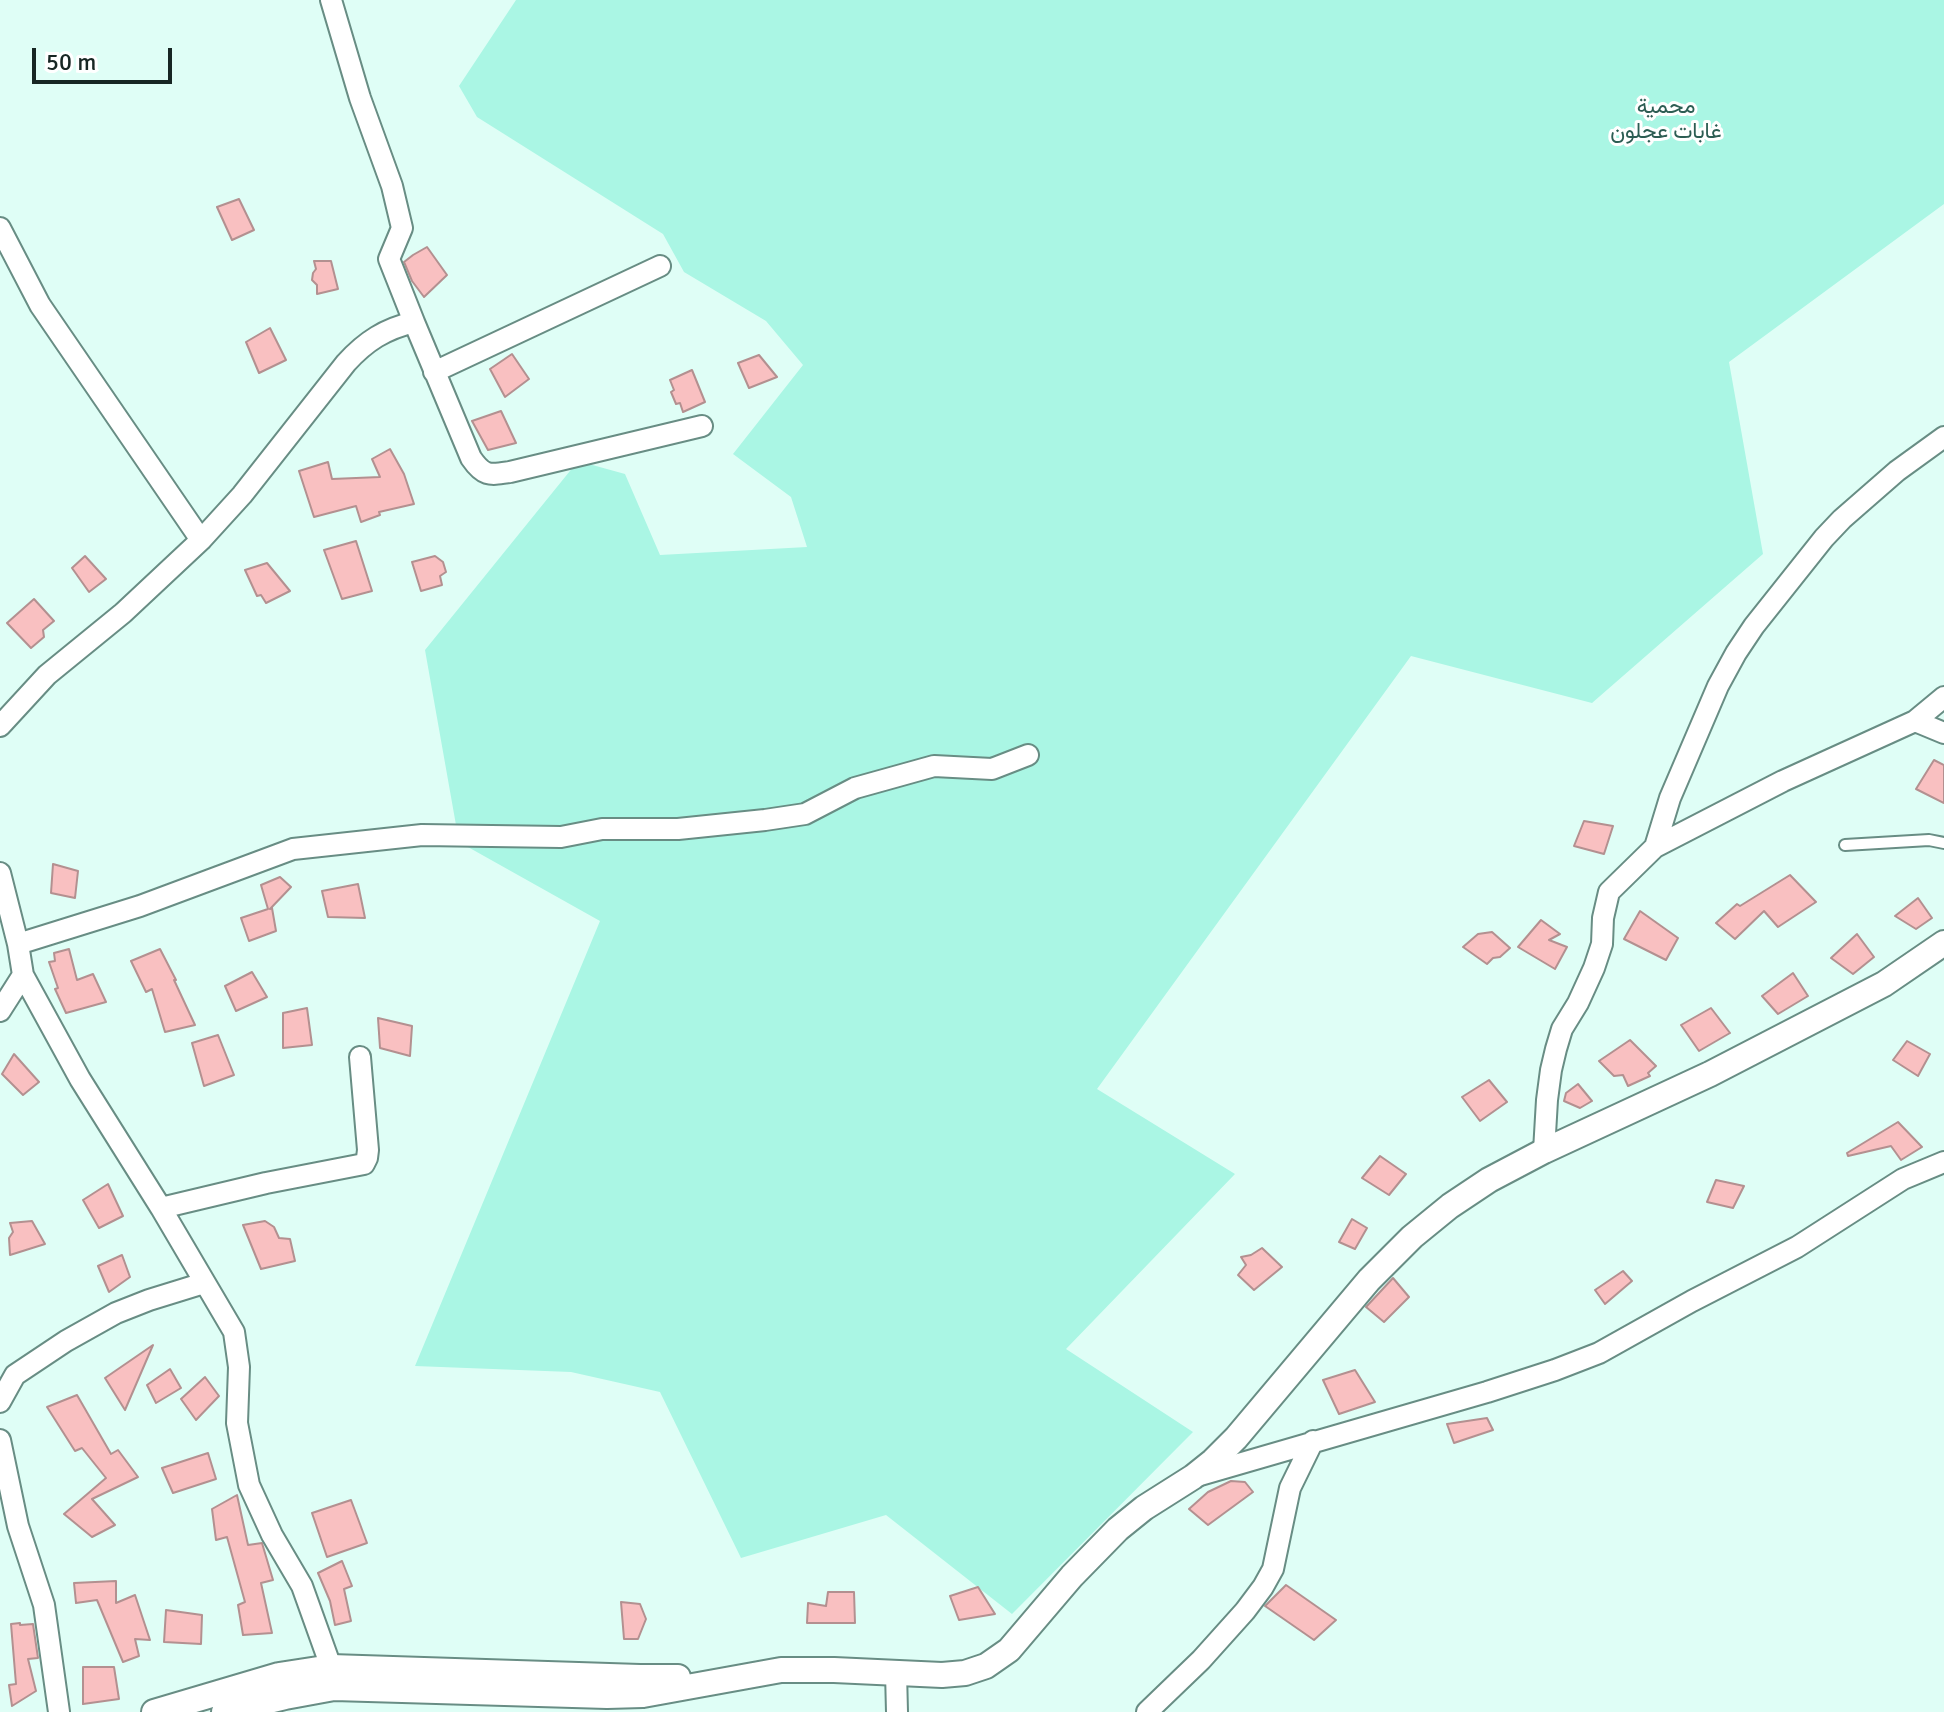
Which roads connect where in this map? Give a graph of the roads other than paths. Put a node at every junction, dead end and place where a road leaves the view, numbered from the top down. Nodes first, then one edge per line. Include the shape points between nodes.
1 (331, 0) edge
2 (0, 228) edge
3 (660, 266) dead end
4 (414, 322) junction
5 (434, 372) junction
6 (702, 426) dead end
7 (1944, 437) edge
8 (201, 540) junction
9 (1944, 697) edge
10 (1915, 721) junction
11 (0, 726) edge
12 (1944, 733) edge
13 (1028, 755) dead end
14 (1944, 843) edge
15 (1845, 845) dead end
16 (1655, 847) junction
17 (0, 873) edge
18 (1944, 943) edge
19 (18, 944) junction
20 (23, 975) junction
21 (0, 1011) edge
22 (360, 1057) dead end
23 (1544, 1151) junction
24 (1944, 1162) edge
25 (161, 1208) junction
26 (204, 1283) junction
27 (0, 1402) edge
28 (0, 1440) edge
29 (1313, 1441) junction
30 (1193, 1477) junction
31 (896, 1672) junction
32 (332, 1678) junction
33 (607, 1695) edge
34 (59, 1712) edge
35 (154, 1712) edge
36 (224, 1712) edge
37 (897, 1712) edge
38 (1147, 1712) edge

1 - 4 street via 398,208 402,228 389,259
2 - 8 street via 40,305
3 - 5 street
4 - 5 street
4 - 8 street via 360,347
5 - 6 street via 471,458 480,471 493,474
7 - 16 street via 1842,519 1754,626 1718,686
8 - 11 street via 47,675
9 - 10 street
10 - 12 street
10 - 16 street
13 - 19 street via 992,769 934,766 855,788 805,814 765,820 678,829 602,829 561,837 422,835 293,849
14 - 15 lane
16 - 23 street via 1609,892 1594,968 1556,1049
17 - 19 street
18 - 23 street via 1884,984 1710,1074
19 - 20 street
20 - 21 street
20 - 25 street
22 - 25 street via 368,1150 364,1164
23 - 30 street via 1489,1180 1412,1237 1369,1280 1236,1438
24 - 29 street via 1903,1179 1797,1247 1599,1353 1500,1388
25 - 26 street
26 - 27 street via 116,1313 66,1341 15,1375
26 - 32 street via 234,1332 237,1423 249,1485 302,1586
28 - 34 street via 18,1526 44,1605
29 - 30 street
29 - 38 street via 1290,1488 1273,1569 1263,1587 1201,1660
30 - 31 street via 1118,1529 1009,1650 986,1666 942,1675
31 - 33 street via 781,1670 716,1680 692,1677
31 - 37 street
32 - 33 street
32 - 35 street via 279,1675
32 - 36 street via 285,1697

